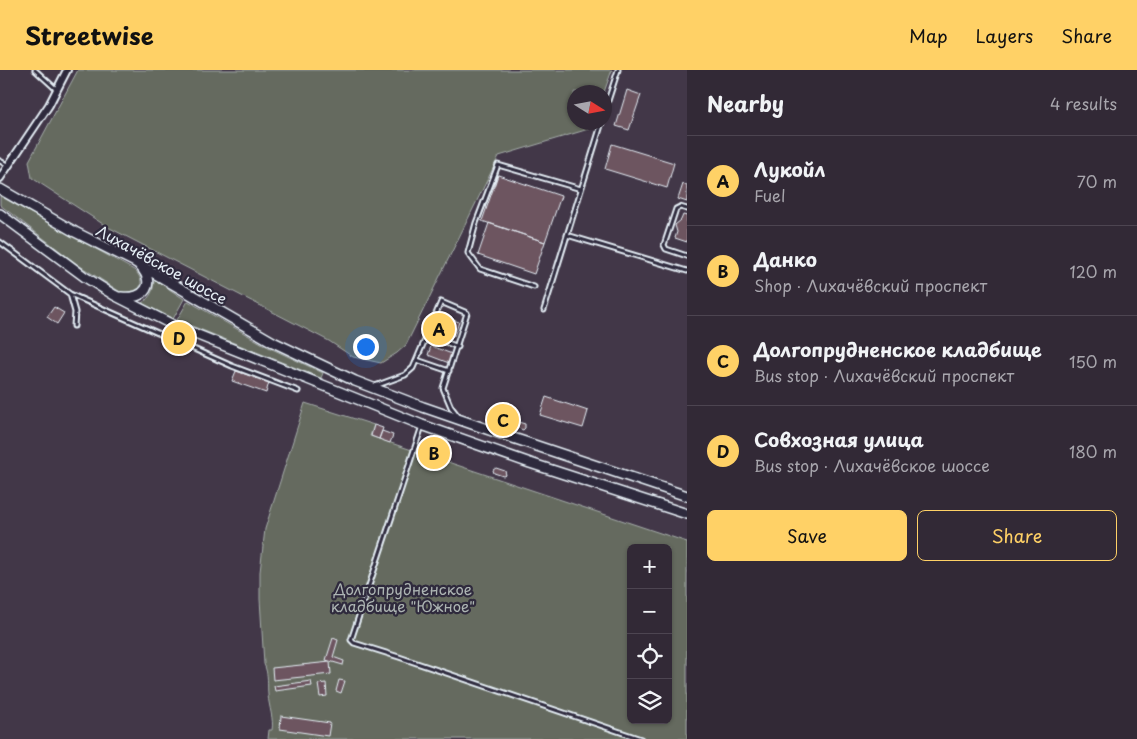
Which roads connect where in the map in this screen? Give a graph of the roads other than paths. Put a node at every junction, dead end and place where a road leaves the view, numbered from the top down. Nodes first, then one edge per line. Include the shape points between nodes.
1 (35, 70) edge
2 (67, 70) edge
3 (618, 70) edge
4 (612, 88) edge
5 (57, 90) junction
6 (599, 130) edge
7 (0, 161) edge
8 (8, 165) junction
9 (0, 178) edge
10 (0, 188) edge
11 (581, 189) junction
12 (687, 209) edge
13 (0, 214) edge
14 (567, 235) junction
15 (0, 242) edge
16 (687, 256) edge
17 (135, 262) junction
18 (687, 271) edge
19 (534, 287) dead end
20 (70, 294) junction
21 (114, 295) junction
22 (544, 310) dead end
23 (74, 326) dead end
24 (428, 335) junction
25 (458, 347) junction
26 (417, 360) junction
27 (449, 371) junction
28 (372, 387) junction
29 (298, 391) dead end
30 (465, 421) junction
31 (422, 425) junction
32 (687, 496) edge
33 (687, 514) edge
34 (641, 739) edge

1 - 5 lane
2 - 5 street
3 - 4 lane
5 - 8 street
6 - 11 lane
7 - 8 lane
8 - 9 street
10 - 17 main road, Лихачёвское шоссе via 74,232
11 - 14 lane
11 - 19 lane via 498,165 468,253 480,269
12 - 16 lane via 676,209 664,245 666,249
13 - 21 main road
14 - 18 lane
14 - 22 lane
15 - 20 lane
17 - 21 main road via 146,276 145,291 131,298
17 - 28 main road, Лихачёвское шоссе via 273,342
20 - 23 lane via 75,312
20 - 29 lane via 232,366
21 - 31 main road via 173,325
24 - 25 lane
24 - 25 lane via 442,302 468,313
24 - 26 lane
25 - 27 lane
26 - 27 lane
26 - 28 lane via 405,376
27 - 30 lane via 443,388 446,398 455,413
28 - 30 main road, Лихачёвское шоссе
30 - 32 main road, Лихачёвское шоссе
31 - 33 main road
31 - 34 lane via 351,640 354,644

